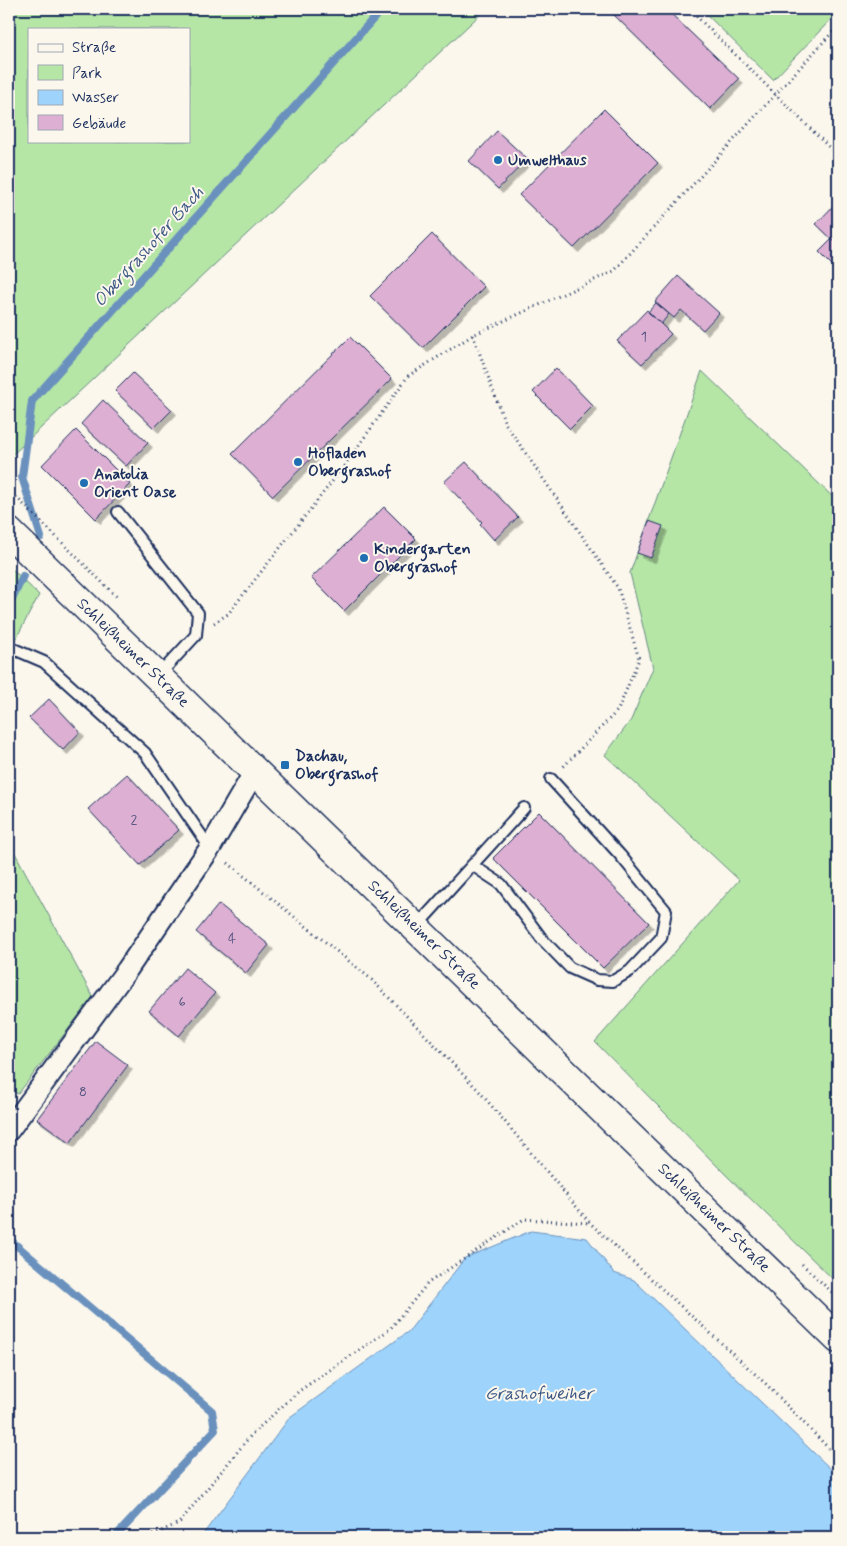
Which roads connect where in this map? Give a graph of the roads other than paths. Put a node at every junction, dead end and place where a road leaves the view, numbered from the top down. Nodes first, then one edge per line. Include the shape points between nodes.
1 (118, 512) dead end
2 (9, 532) edge
3 (9, 647) edge
4 (157, 677) junction
5 (255, 771) junction
6 (551, 779) road end
7 (524, 808) dead end
8 (210, 848) junction
9 (472, 865) junction
10 (416, 927) junction
11 (9, 1130) edge
12 (838, 1339) edge

1 - 4 lane via 198,613 196,635
2 - 4 main road, Schleißheimer Straße
3 - 8 lane via 44,662 145,753
4 - 5 main road, Schleißheimer Straße
5 - 8 street
5 - 10 main road, Schleißheimer Straße
6 - 9 lane via 666,911 661,938 630,971 613,981 598,980 570,968 542,939 501,884
7 - 9 lane
8 - 11 street via 127,970
9 - 10 lane
10 - 12 main road, Schleißheimer Straße

